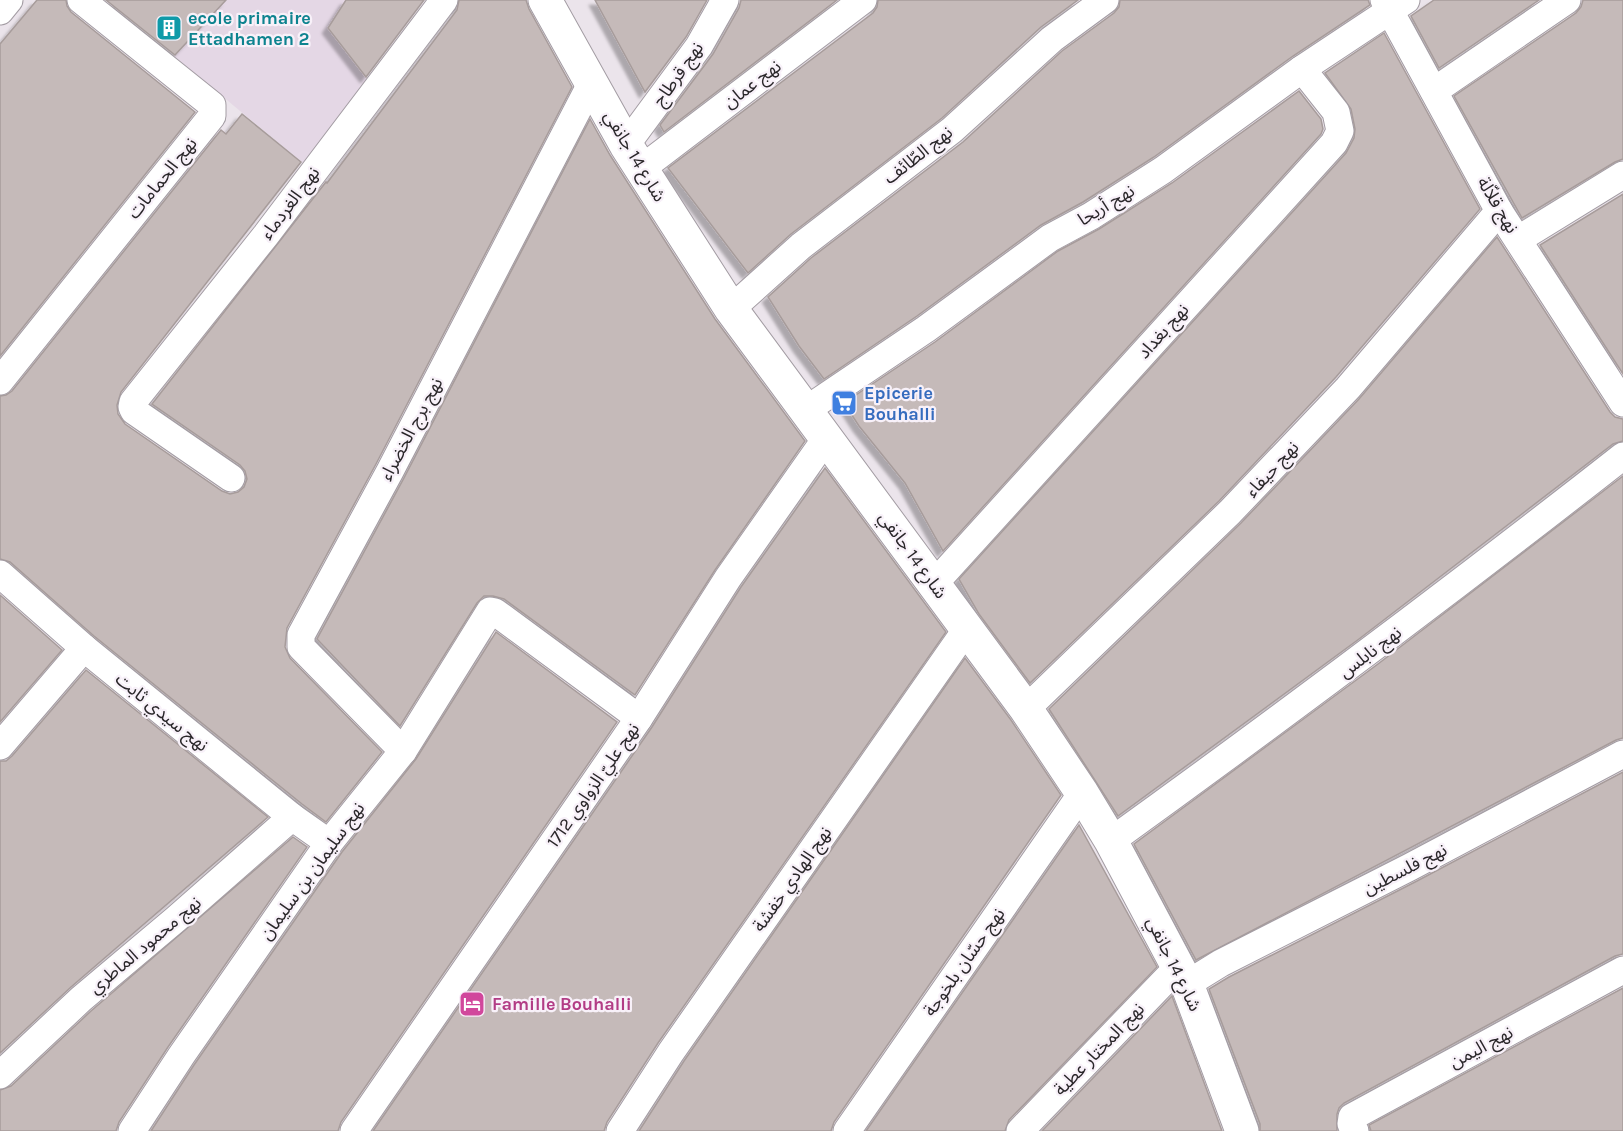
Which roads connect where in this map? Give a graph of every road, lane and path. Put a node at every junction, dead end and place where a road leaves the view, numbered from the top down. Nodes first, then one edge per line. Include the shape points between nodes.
1 (9, 0) edge
2 (81, 0) edge
3 (444, 0) edge
4 (545, 0) edge
5 (725, 0) edge
6 (863, 0) edge
7 (1105, 0) edge
8 (1567, 0) edge
9 (1394, 3) edge
10 (0, 10) edge
11 (1302, 69) junction
12 (592, 82) junction
13 (1434, 91) junction
14 (634, 157) junction
15 (1623, 175) edge
16 (1499, 211) junction
17 (1519, 239) junction
18 (731, 309) junction
19 (0, 381) edge
20 (1623, 403) edge
21 (806, 410) junction
22 (827, 437) junction
23 (1623, 456) edge
24 (231, 478) dead end
25 (0, 574) edge
26 (934, 584) junction
27 (966, 630) junction
28 (84, 648) junction
29 (1026, 709) junction
30 (639, 718) junction
31 (0, 746) edge
32 (403, 751) junction
33 (1623, 754) edge
34 (1082, 793) junction
35 (291, 817) junction
36 (1111, 841) junction
37 (329, 843) junction
38 (1623, 970) edge
39 (1183, 976) junction
40 (0, 1075) edge
41 (132, 1131) edge
42 (354, 1131) edge
43 (620, 1131) edge
44 (847, 1131) edge
45 (1020, 1131) edge
46 (1242, 1131) edge
47 (1355, 1131) edge

1 - 10 street
2 - 19 street, نهج الحمامات via 212,105 212,116
3 - 24 street, نهج الغردماء via 266,235 133,402 134,411
4 - 12 street, شارع 14 جانفي
5 - 14 street, نهج قرطاج
6 - 14 street, نهج عمان
7 - 18 street, نهج الطّائف via 1052,39 952,130 801,246
8 - 13 street
9 - 11 street, نهج أريحا
9 - 13 street, نهج قلاّلة
11 - 21 street, نهج أريحا via 1163,170 1050,238
11 - 26 street, نهج بغداد via 1336,112 1340,131 1334,143
12 - 14 street, شارع 14 جانفي
12 - 32 street, نهج برج الخضراء via 301,635 301,646
13 - 16 street, نهج قلاّلة
14 - 18 street, شارع 14 جانفي
15 - 17 street
16 - 17 street, نهج قلاّلة
16 - 29 street, نهج حيفاء via 1348,388 1254,488
17 - 20 street, نهج قلاّلة
18 - 21 street, شارع 14 جانفي
21 - 22 street, شارع 14 جانفي
22 - 26 street, شارع 14 جانفي
22 - 30 street, نهج عليّ الزواوي 1712 via 728,578
23 - 36 street, نهج نابلس via 1323,687
25 - 28 street, نهج سيدي ثابت
26 - 27 street, شارع 14 جانفي
27 - 29 street, شارع 14 جانفي
27 - 43 street, نهج الهادي خفشة
28 - 31 street
28 - 35 street, نهج سيدي ثابت
29 - 34 street, شارع 14 جانفي
30 - 32 street, نهج سليمان بن سليمان via 490,611
30 - 42 street, نهج عليّ الزواوي 1712
32 - 37 street, نهج سليمان بن سليمان
33 - 39 street, نهج فلسطين via 1221,963
34 - 36 street, شارع 14 جانفي
34 - 44 street, نهج حسّان بلخوجة
35 - 37 street, نهج سيدي ثابت
35 - 40 street, نهج محمود الماطري via 81,999
36 - 39 street, شارع 14 جانفي
37 - 41 street, نهج سليمان بن سليمان
38 - 47 street, نهج اليمن via 1352,1117
39 - 45 street, نهج المختار عطية
39 - 46 street, شارع 14 جانفي

